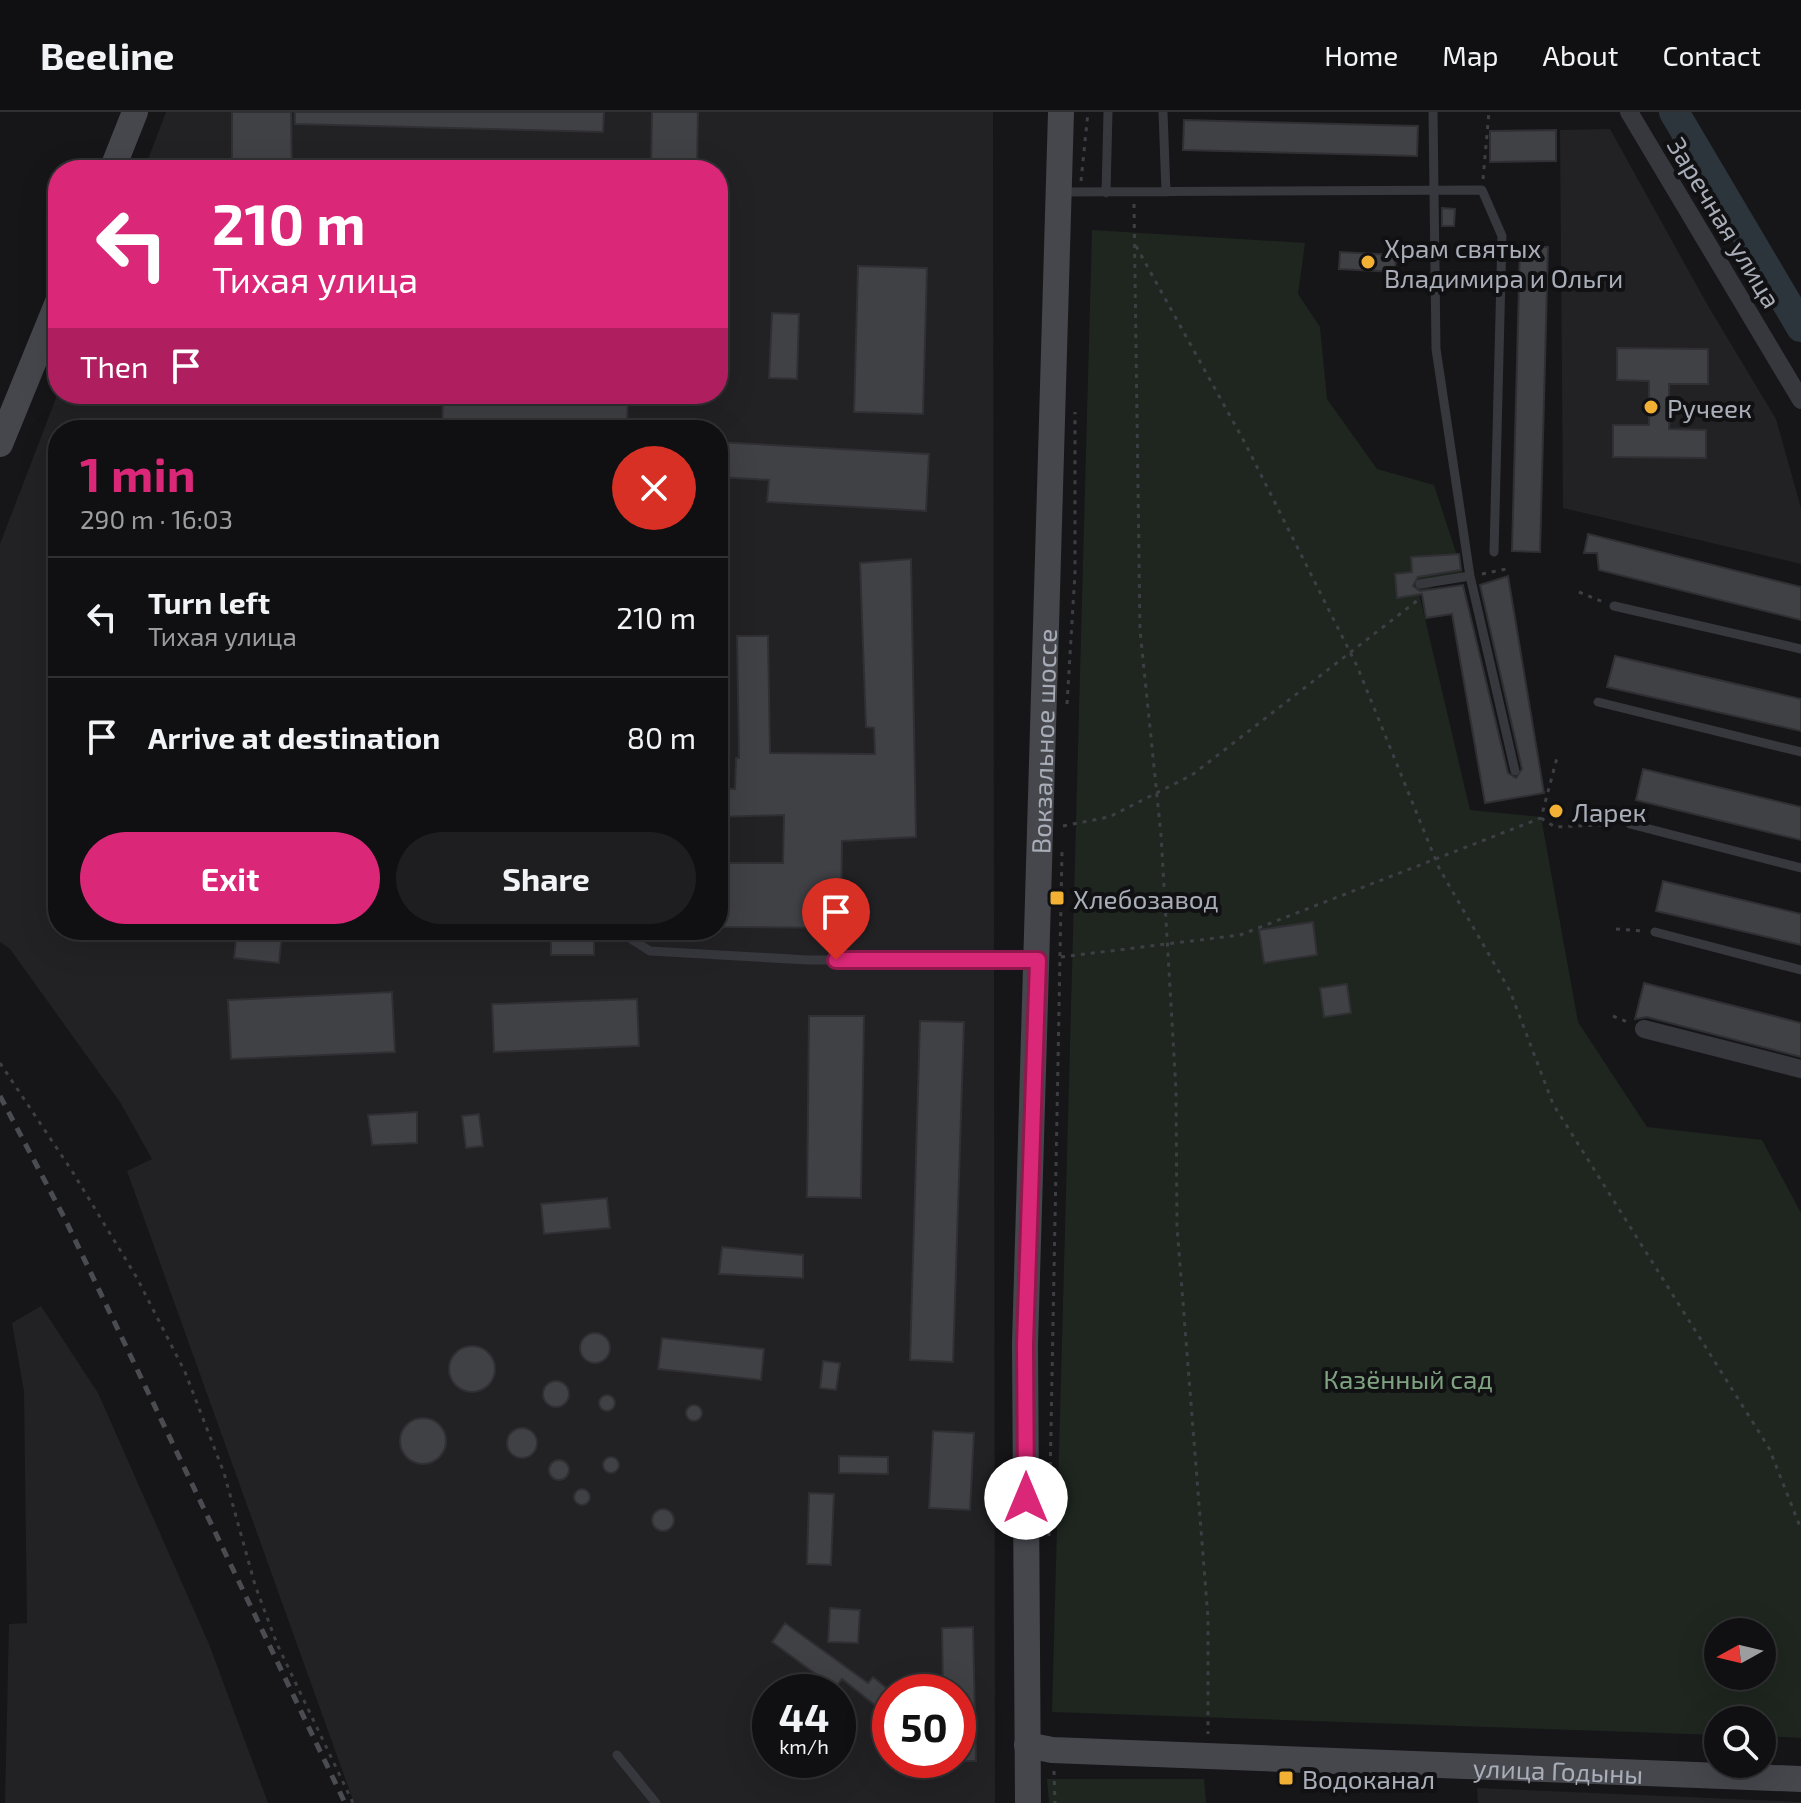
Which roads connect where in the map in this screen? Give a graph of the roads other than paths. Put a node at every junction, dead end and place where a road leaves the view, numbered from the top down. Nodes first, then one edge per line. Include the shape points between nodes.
1 (135, 112) edge
2 (1061, 112) edge
3 (1108, 112) edge
4 (1163, 112) edge
5 (1433, 112) edge
6 (1629, 112) edge
7 (116, 160) edge
8 (1432, 189) junction
9 (1069, 192) junction
10 (1166, 192) junction
11 (1106, 193) junction
12 (48, 326) edge
13 (1801, 400) edge
14 (0, 444) edge
15 (1494, 552) dead end
16 (1470, 576) junction
17 (1420, 584) road end
18 (1614, 606) road end
19 (1801, 649) edge
20 (1598, 702) dead end
21 (1801, 752) edge
22 (1515, 771) dead end
23 (1630, 824) road end
24 (1801, 868) edge
25 (1655, 932) road end
26 (632, 940) edge
27 (1049, 959) junction
28 (1801, 970) edge
29 (1644, 1029) dead end
30 (1801, 1069) edge
31 (1040, 1748) junction
32 (617, 1755) dead end
33 (1801, 1779) edge
34 (656, 1803) edge
35 (1028, 1803) edge

1 - 7 main road
2 - 9 main road, Вокзальное шоссе
3 - 11 lane
4 - 10 lane
5 - 8 lane
6 - 13 street, Заречная улица
8 - 10 lane
8 - 15 lane via 1482,190 1502,236
8 - 16 lane via 1436,349
9 - 11 lane
9 - 27 main road, Вокзальное шоссе
10 - 11 lane
12 - 14 main road
16 - 17 lane
16 - 22 lane
18 - 19 lane
20 - 21 lane
23 - 24 lane
25 - 28 lane
26 - 27 lane via 650,951 808,960
27 - 31 main road, Вокзальное шоссе via 1025,1344
29 - 30 street
31 - 33 main road, улица Годыны
31 - 35 main road, Вокзальное шоссе
32 - 34 lane

